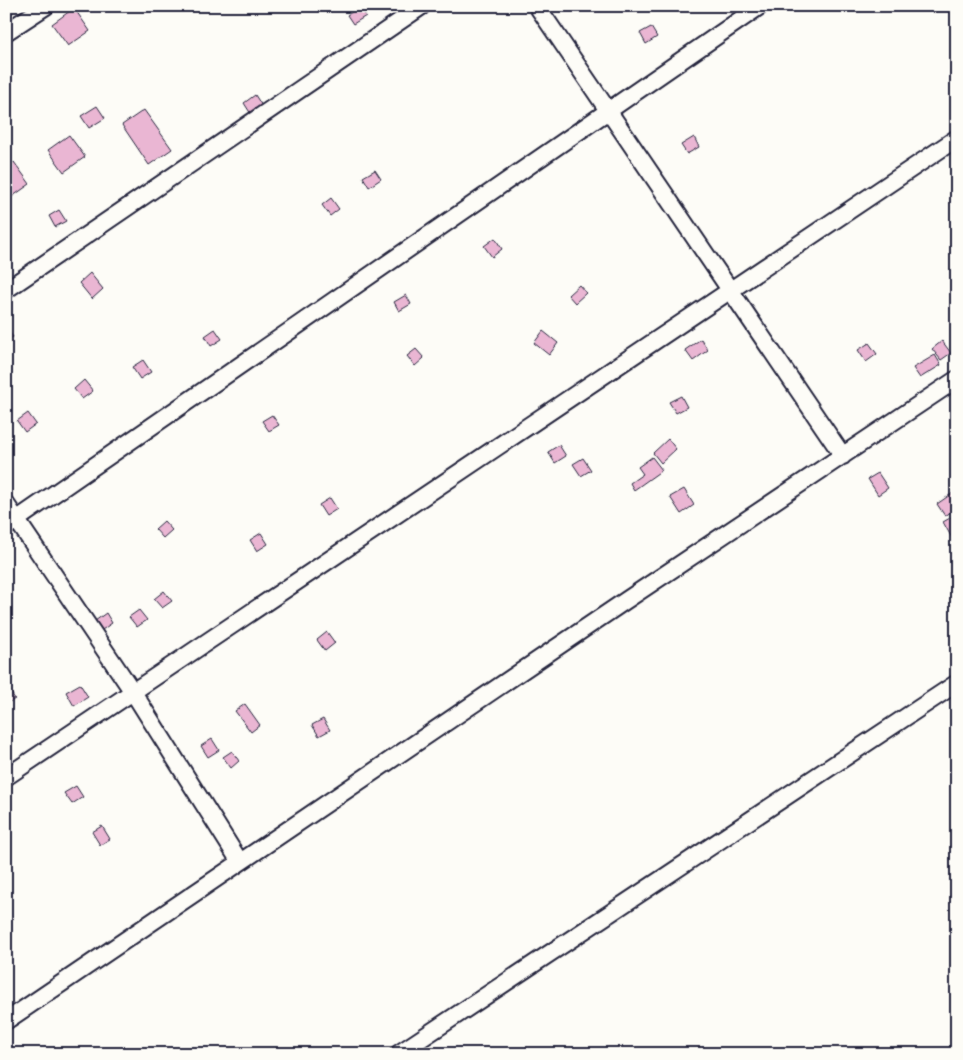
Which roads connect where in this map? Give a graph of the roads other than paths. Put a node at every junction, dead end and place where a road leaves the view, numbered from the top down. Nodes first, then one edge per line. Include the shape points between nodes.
1 (46, 6) edge
2 (422, 6) edge
3 (537, 6) edge
4 (760, 6) edge
5 (6, 32) edge
6 (608, 111) junction
7 (957, 138) edge
8 (6, 290) edge
9 (730, 290) junction
10 (957, 379) edge
11 (843, 456) junction
12 (6, 504) edge
13 (11, 523) edge
14 (957, 682) edge
15 (133, 692) junction
16 (6, 777) edge
17 (240, 862) junction
18 (6, 1021) edge
19 (398, 1054) edge

1 - 5 street
2 - 8 street
3 - 6 street
4 - 6 street
6 - 9 street
6 - 13 street
7 - 9 street
9 - 11 street
9 - 15 street
10 - 11 street
11 - 17 street
12 - 13 street
13 - 15 street
14 - 19 street
15 - 16 street
15 - 17 street
17 - 18 street

